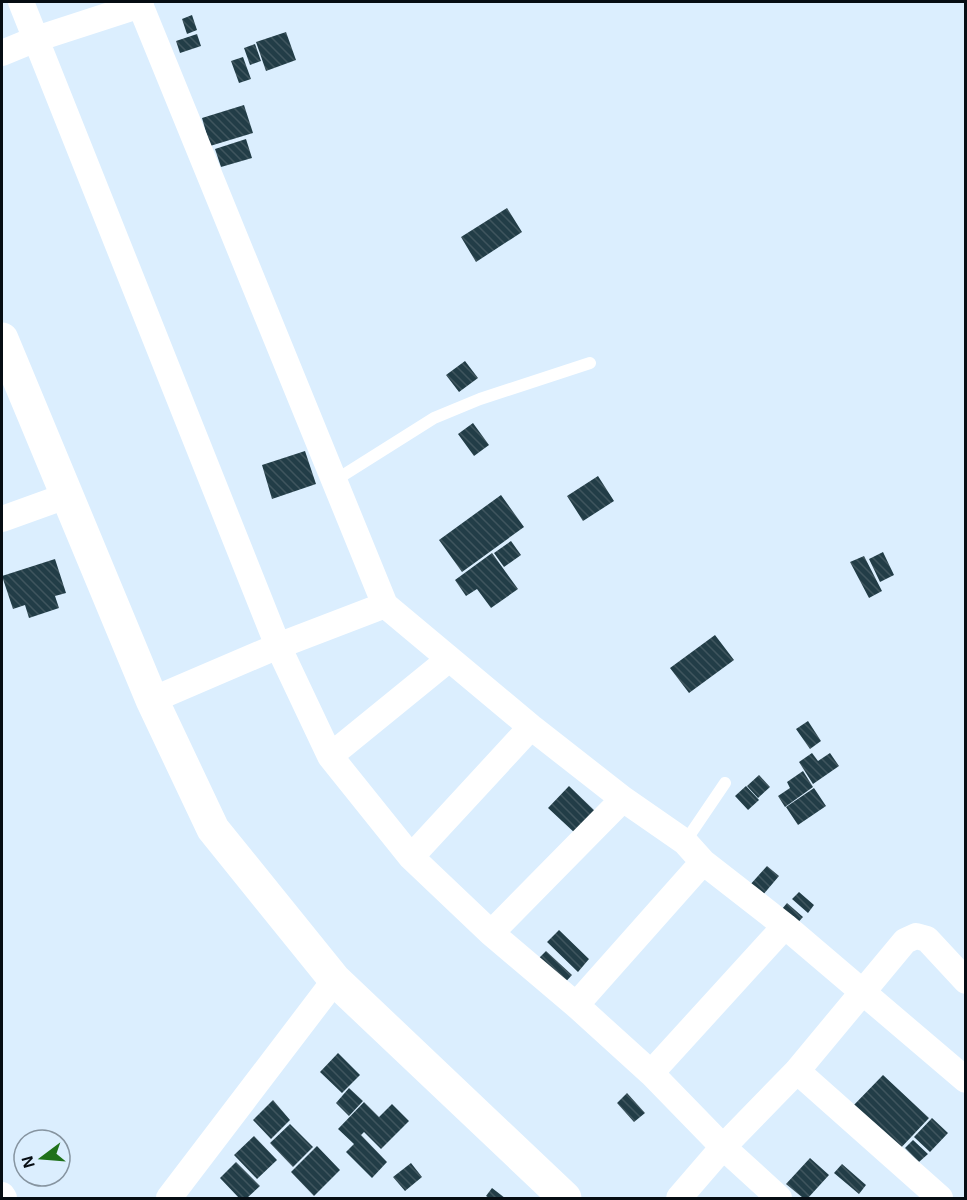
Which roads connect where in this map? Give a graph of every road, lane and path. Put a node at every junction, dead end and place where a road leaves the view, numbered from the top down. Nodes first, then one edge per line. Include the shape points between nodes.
1 (21, 2) edge
2 (140, 3) edge
3 (36, 39) junction
4 (2, 53) edge
5 (2, 339) edge
6 (590, 363) dead end
7 (334, 480) junction
8 (66, 496) junction
9 (2, 519) edge
10 (385, 605) junction
11 (278, 646) junction
12 (448, 660) junction
13 (152, 700) junction
14 (531, 727) junction
15 (330, 756) junction
16 (725, 783) dead end
17 (623, 799) junction
18 (686, 842) junction
19 (411, 857) junction
20 (703, 862) junction
21 (785, 926) junction
22 (491, 933) junction
23 (335, 980) junction
24 (966, 981) edge
25 (863, 993) junction
26 (576, 1005) junction
27 (797, 1071) junction
28 (651, 1073) junction
29 (966, 1080) edge
30 (723, 1147) junction
31 (169, 1198) edge
32 (565, 1198) edge
33 (679, 1198) edge
34 (779, 1198) edge
35 (940, 1198) edge

1 - 3 street
2 - 3 street
2 - 7 street
3 - 4 street
3 - 11 street
5 - 8 street
6 - 7 lane via 434,418
7 - 10 street
8 - 9 street
8 - 13 street
10 - 11 street
10 - 12 street
11 - 13 street
11 - 15 street
12 - 14 street
12 - 15 street
13 - 23 street via 213,830
14 - 17 street
14 - 19 street
15 - 19 street
16 - 18 lane
17 - 18 street
17 - 22 street
18 - 20 street
19 - 22 street
20 - 21 street
20 - 26 street
21 - 25 street
21 - 28 street
22 - 26 street
23 - 31 street
23 - 32 street
24 - 25 street via 927,939 916,936 905,941
25 - 27 street
25 - 29 street
26 - 28 street
27 - 30 street
27 - 35 street
28 - 30 street
30 - 33 street
30 - 34 street

